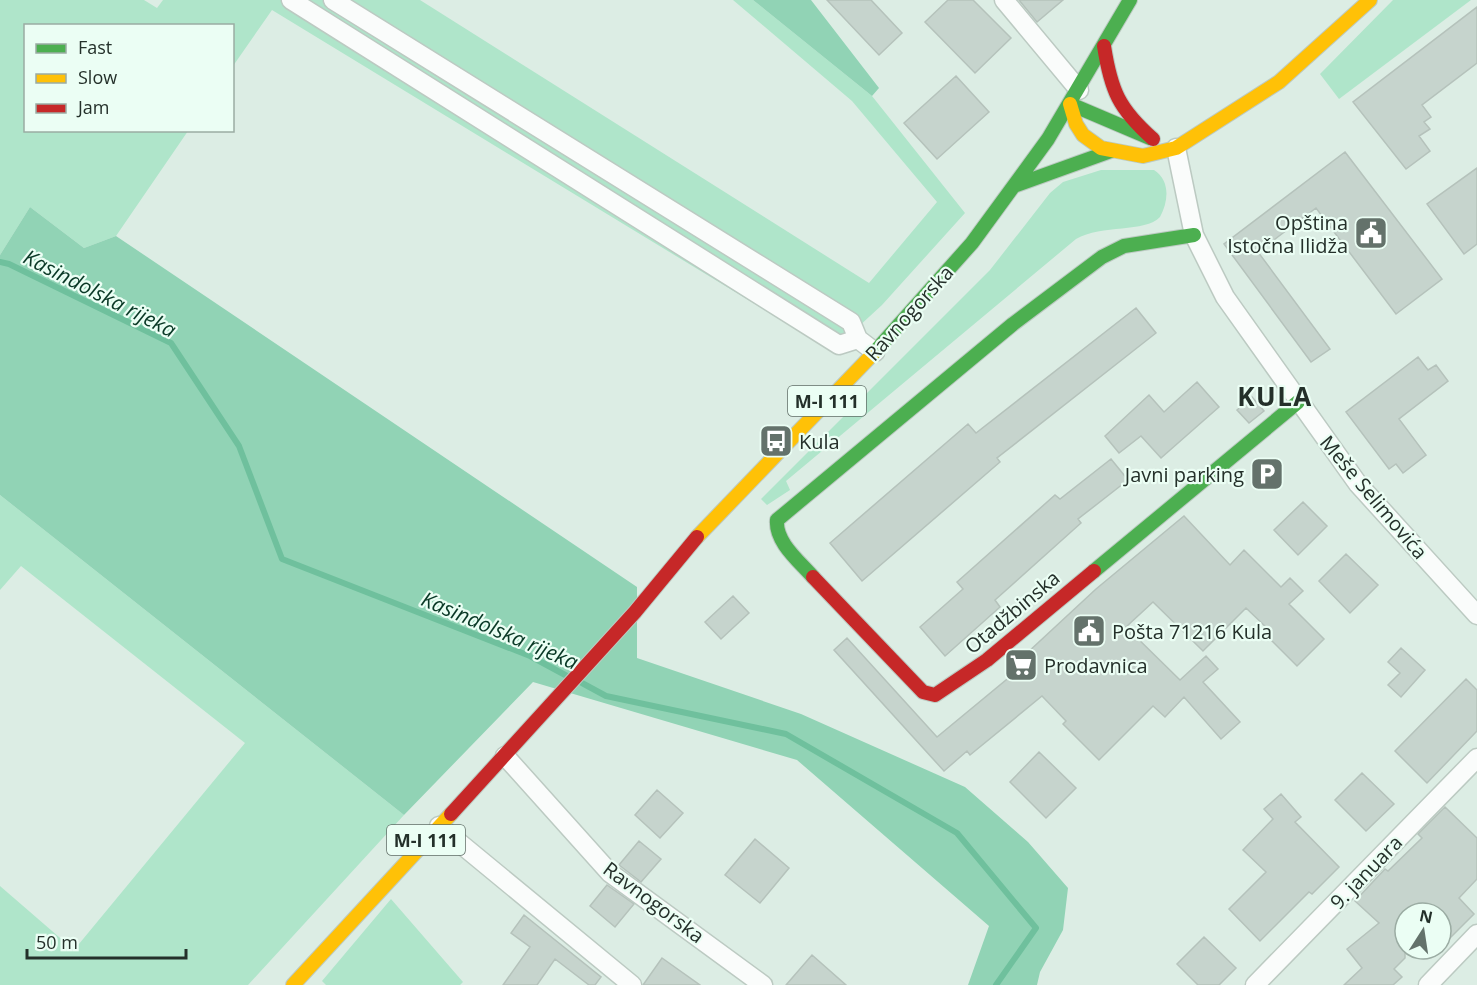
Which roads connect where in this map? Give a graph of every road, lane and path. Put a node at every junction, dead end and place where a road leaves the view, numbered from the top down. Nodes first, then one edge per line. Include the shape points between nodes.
1 (291, 0) edge
2 (333, 0) edge
3 (1004, 0) edge
4 (1130, 0) edge
5 (1370, 0) edge
6 (1104, 46) junction
7 (1074, 97) junction
8 (1153, 139) junction
9 (1176, 148) junction
10 (1111, 151) junction
11 (1014, 186) junction
12 (1194, 235) junction
13 (858, 339) junction
14 (875, 352) junction
15 (1298, 402) junction
16 (1477, 615) edge
17 (505, 756) junction
18 (1477, 758) edge
19 (439, 826) junction
20 (1477, 934) edge
21 (293, 985) edge
22 (632, 985) edge
23 (763, 985) edge
24 (1255, 985) edge
25 (1428, 985) edge

1 - 13 street via 839,345
2 - 13 street via 851,322
3 - 7 street
4 - 6 main road, Ravnogorska / M-I 111
5 - 9 main road via 1279,82
6 - 7 main road, Ravnogorska / M-I 111
6 - 8 main road via 1113,96 1124,113
7 - 8 main road
7 - 10 main road via 1076,124 1083,135
7 - 11 main road, Ravnogorska / M-I 111
8 - 9 main road
9 - 10 main road via 1143,156
9 - 12 street, Meše Selimovića
10 - 11 main road
11 - 14 main road, Ravnogorska / M-I 111 via 972,243
12 - 15 street, Meše Selimovića via 1226,297
12 - 15 main road, Otadžbinska via 1124,246 1102,257 1013,324 777,520 779,536 832,598 923,692 935,695 987,660
13 - 14 street
14 - 17 main road, Ravnogorska / M-I 111 via 679,556 635,612
15 - 16 street, Meše Selimovića via 1358,484
17 - 19 main road, Ravnogorska / M-I 111
17 - 23 street, Ravnogorska via 610,873
18 - 24 street, 9. januara
19 - 21 main road, Ravnogorska / M-I 111
19 - 22 street
20 - 25 street

